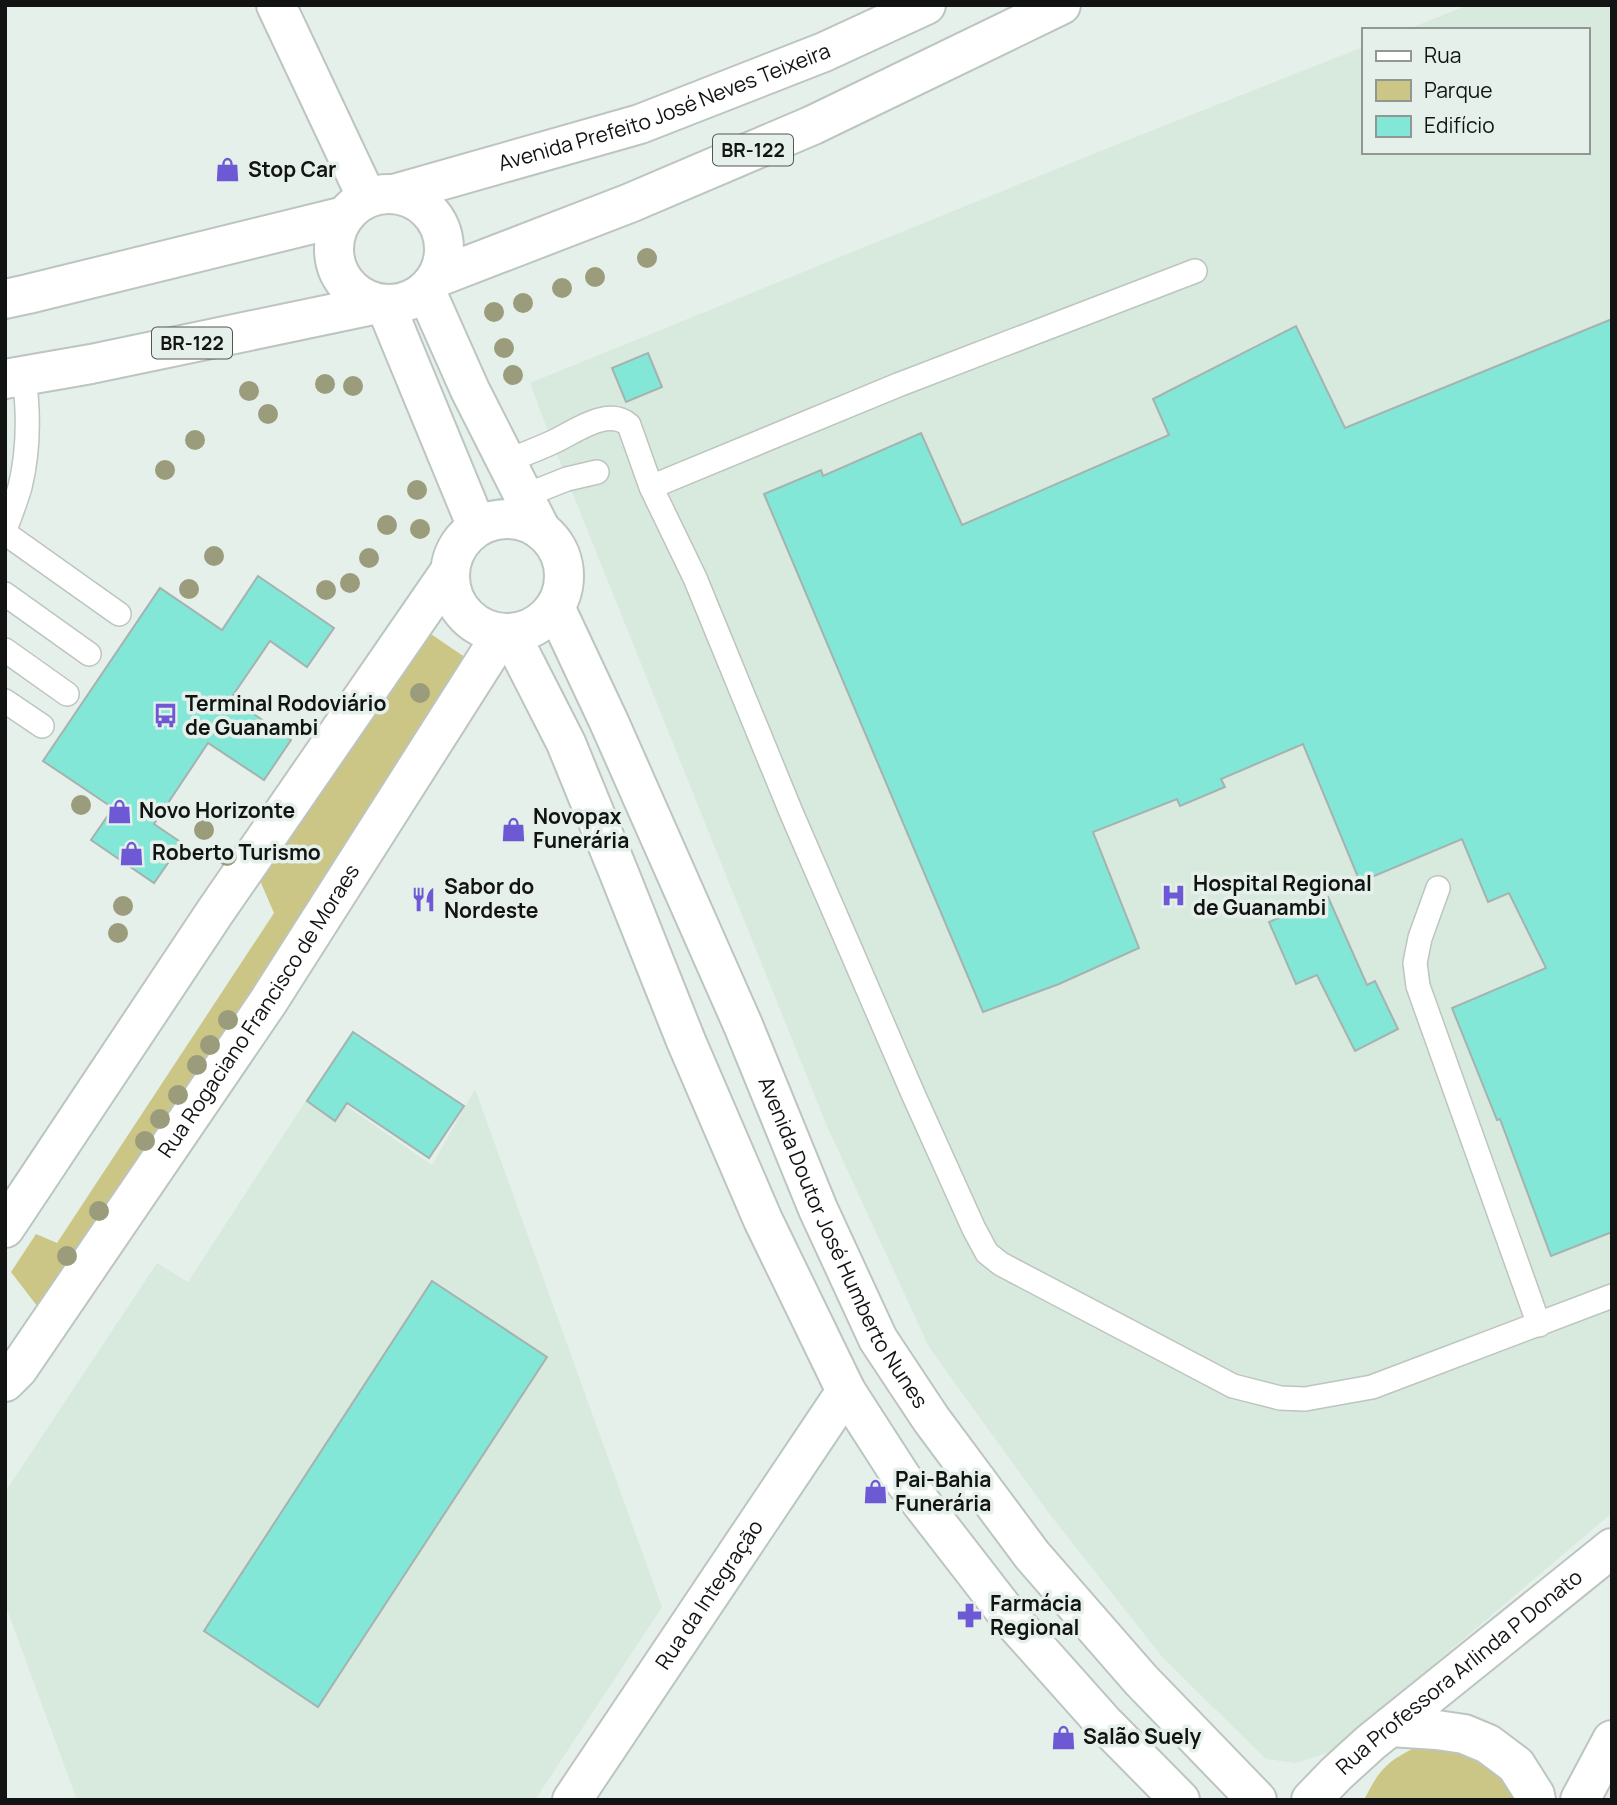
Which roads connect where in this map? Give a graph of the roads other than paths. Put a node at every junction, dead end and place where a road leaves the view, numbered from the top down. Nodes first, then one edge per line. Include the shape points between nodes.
1 (276, 5) edge
2 (926, 5) edge
3 (1061, 5) edge
4 (369, 203) junction
5 (1195, 271) dead end
6 (432, 284) junction
7 (5, 299) edge
8 (382, 304) junction
9 (15, 377) edge
10 (507, 461) junction
11 (597, 472) dead end
12 (651, 487) junction
13 (524, 496) junction
14 (477, 527) junction
15 (541, 530) junction
16 (5, 531) edge
17 (450, 571) junction
18 (5, 594) edge
19 (555, 607) junction
20 (119, 614) dead end
21 (506, 634) junction
22 (5, 650) edge
23 (89, 654) dead end
24 (67, 694) dead end
25 (5, 701) edge
26 (42, 726) dead end
27 (1438, 888) dead end
28 (5, 1228) edge
29 (1612, 1296) edge
30 (1539, 1325) junction
31 (9, 1370) edge
32 (846, 1391) junction
33 (1612, 1548) edge
34 (1390, 1727) junction
35 (1612, 1740) edge
36 (572, 1800) edge
37 (1180, 1800) edge
38 (1256, 1800) edge
39 (1311, 1800) edge
40 (1536, 1800) edge
41 (1580, 1800) edge

1 - 4 main road
2 - 4 main road, Avenida Prefeito José Neves Teixeira via 824,52 640,124
3 - 6 main road, BR-122 via 813,125
4 - 6 main road via 420,203 432,213 444,241 443,260
4 - 7 main road, Avenida Prefeito José Neves Teixeira
4 - 8 main road via 340,226 335,261 348,286 360,297
5 - 12 lane via 898,385
6 - 8 main road, BR-122 via 411,300
6 - 10 main road via 470,390
8 - 9 main road, BR-122
8 - 14 main road
9 - 16 lane via 28,406 26,456
10 - 12 lane via 593,421 614,418 629,425 631,458
10 - 13 main road
11 - 13 lane
12 - 30 lane via 695,578 791,812 987,1253 1233,1387 1280,1398 1305,1399 1372,1387
13 - 15 main road
14 - 15 main road via 512,519
14 - 17 main road via 458,546
15 - 19 main road via 553,542 564,575
16 - 20 lane
17 - 21 main road via 457,606 485,629
17 - 28 main road
18 - 23 lane
19 - 21 main road via 541,622
19 - 38 main road, Avenida Doutor José Humberto Nunes via 738,1012 818,1209 878,1339 1032,1555 1141,1680
21 - 31 main road, Rua Rogaciano Francisco de Moraes via 274,993
21 - 32 main road via 566,743 763,1220
22 - 24 lane
25 - 26 lane
27 - 30 lane via 1420,938 1415,963 1418,986
29 - 30 lane
32 - 36 main road, Rua da Integração
32 - 37 main road via 902,1478 1012,1620 1102,1722
33 - 34 main road, Rua Professora Arlinda P Donato
34 - 39 main road, Rua Professora Arlinda P Donato
34 - 40 main road via 1464,1734 1488,1744 1516,1765
35 - 41 main road

